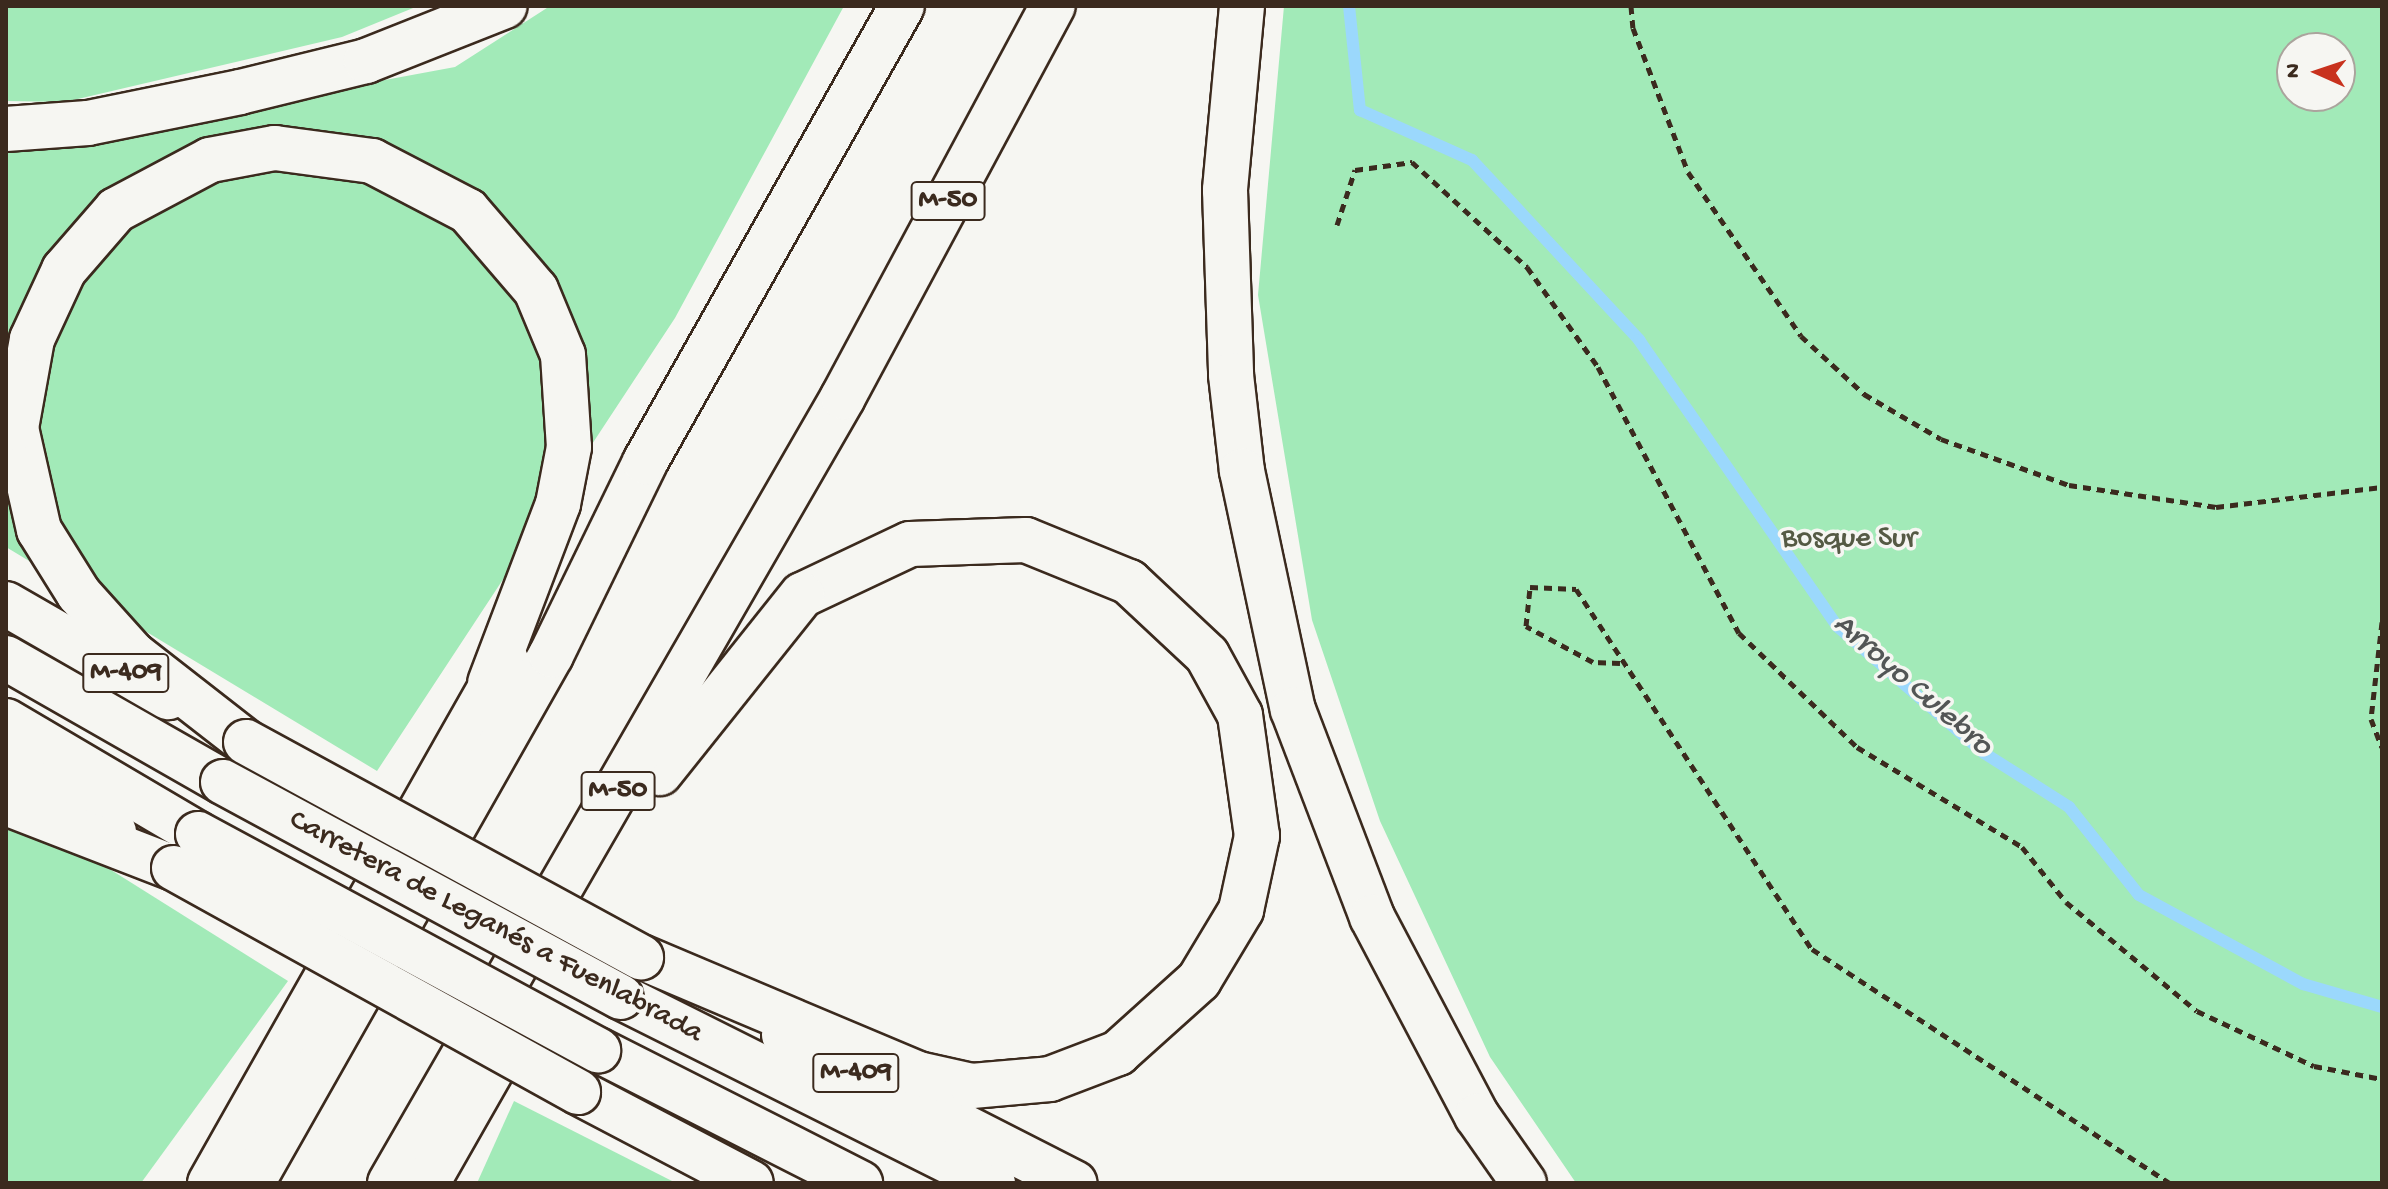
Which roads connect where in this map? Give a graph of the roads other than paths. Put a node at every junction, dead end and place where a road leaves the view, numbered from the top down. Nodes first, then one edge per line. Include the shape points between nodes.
1 (505, 6) edge
2 (902, 6) edge
3 (1053, 6) edge
4 (1242, 6) edge
5 (6, 129) edge
6 (843, 397) junction
7 (645, 462) junction
8 (6, 604) edge
9 (6, 658) edge
10 (490, 683) junction
11 (6, 721) edge
12 (246, 742) junction
13 (6, 767) edge
14 (660, 773) junction
15 (6, 803) edge
16 (186, 851) junction
17 (641, 957) junction
18 (268, 1069) junction
19 (175, 1183) edge
20 (210, 1183) edge
21 (252, 1183) edge
22 (390, 1183) edge
23 (427, 1183) edge
24 (751, 1183) edge
25 (860, 1183) edge
26 (993, 1183) edge
27 (1074, 1183) edge
28 (1524, 1183) edge

1 - 5 highway via 366,61 282,82 88,123
2 - 7 highway
3 - 6 highway, M-50
4 - 28 highway via 1225,190 1231,375 1242,471 1285,680 1372,917 1477,1116
6 - 14 highway
6 - 22 highway, M-50
7 - 10 highway
7 - 21 highway via 551,655
8 - 12 highway, M-409
9 - 26 highway, Carretera de Leganés a Fuenlabrada / M-409, bridge via 621,997
10 - 12 highway via 558,504 569,447 563,355 536,290 468,211 384,166 304,148 210,160 116,210 64,270 32,339 16,428 39,530 79,594 133,654
10 - 18 highway
11 - 16 highway, Carretera de Leganés a Fuenlabrada
12 - 17 highway, M-409, bridge
13 - 16 highway
14 - 17 highway via 802,595 910,544 1015,539 1097,563 1189,632 1240,715 1257,836 1241,910 1199,980 1118,1053 1050,1079 972,1086 918,1074
14 - 23 highway
15 - 16 highway
16 - 24 highway, bridge via 578,1092
16 - 25 highway, Carretera de Leganés a Fuenlabrada, bridge
17 - 27 highway, M-409
18 - 19 highway
18 - 20 highway

